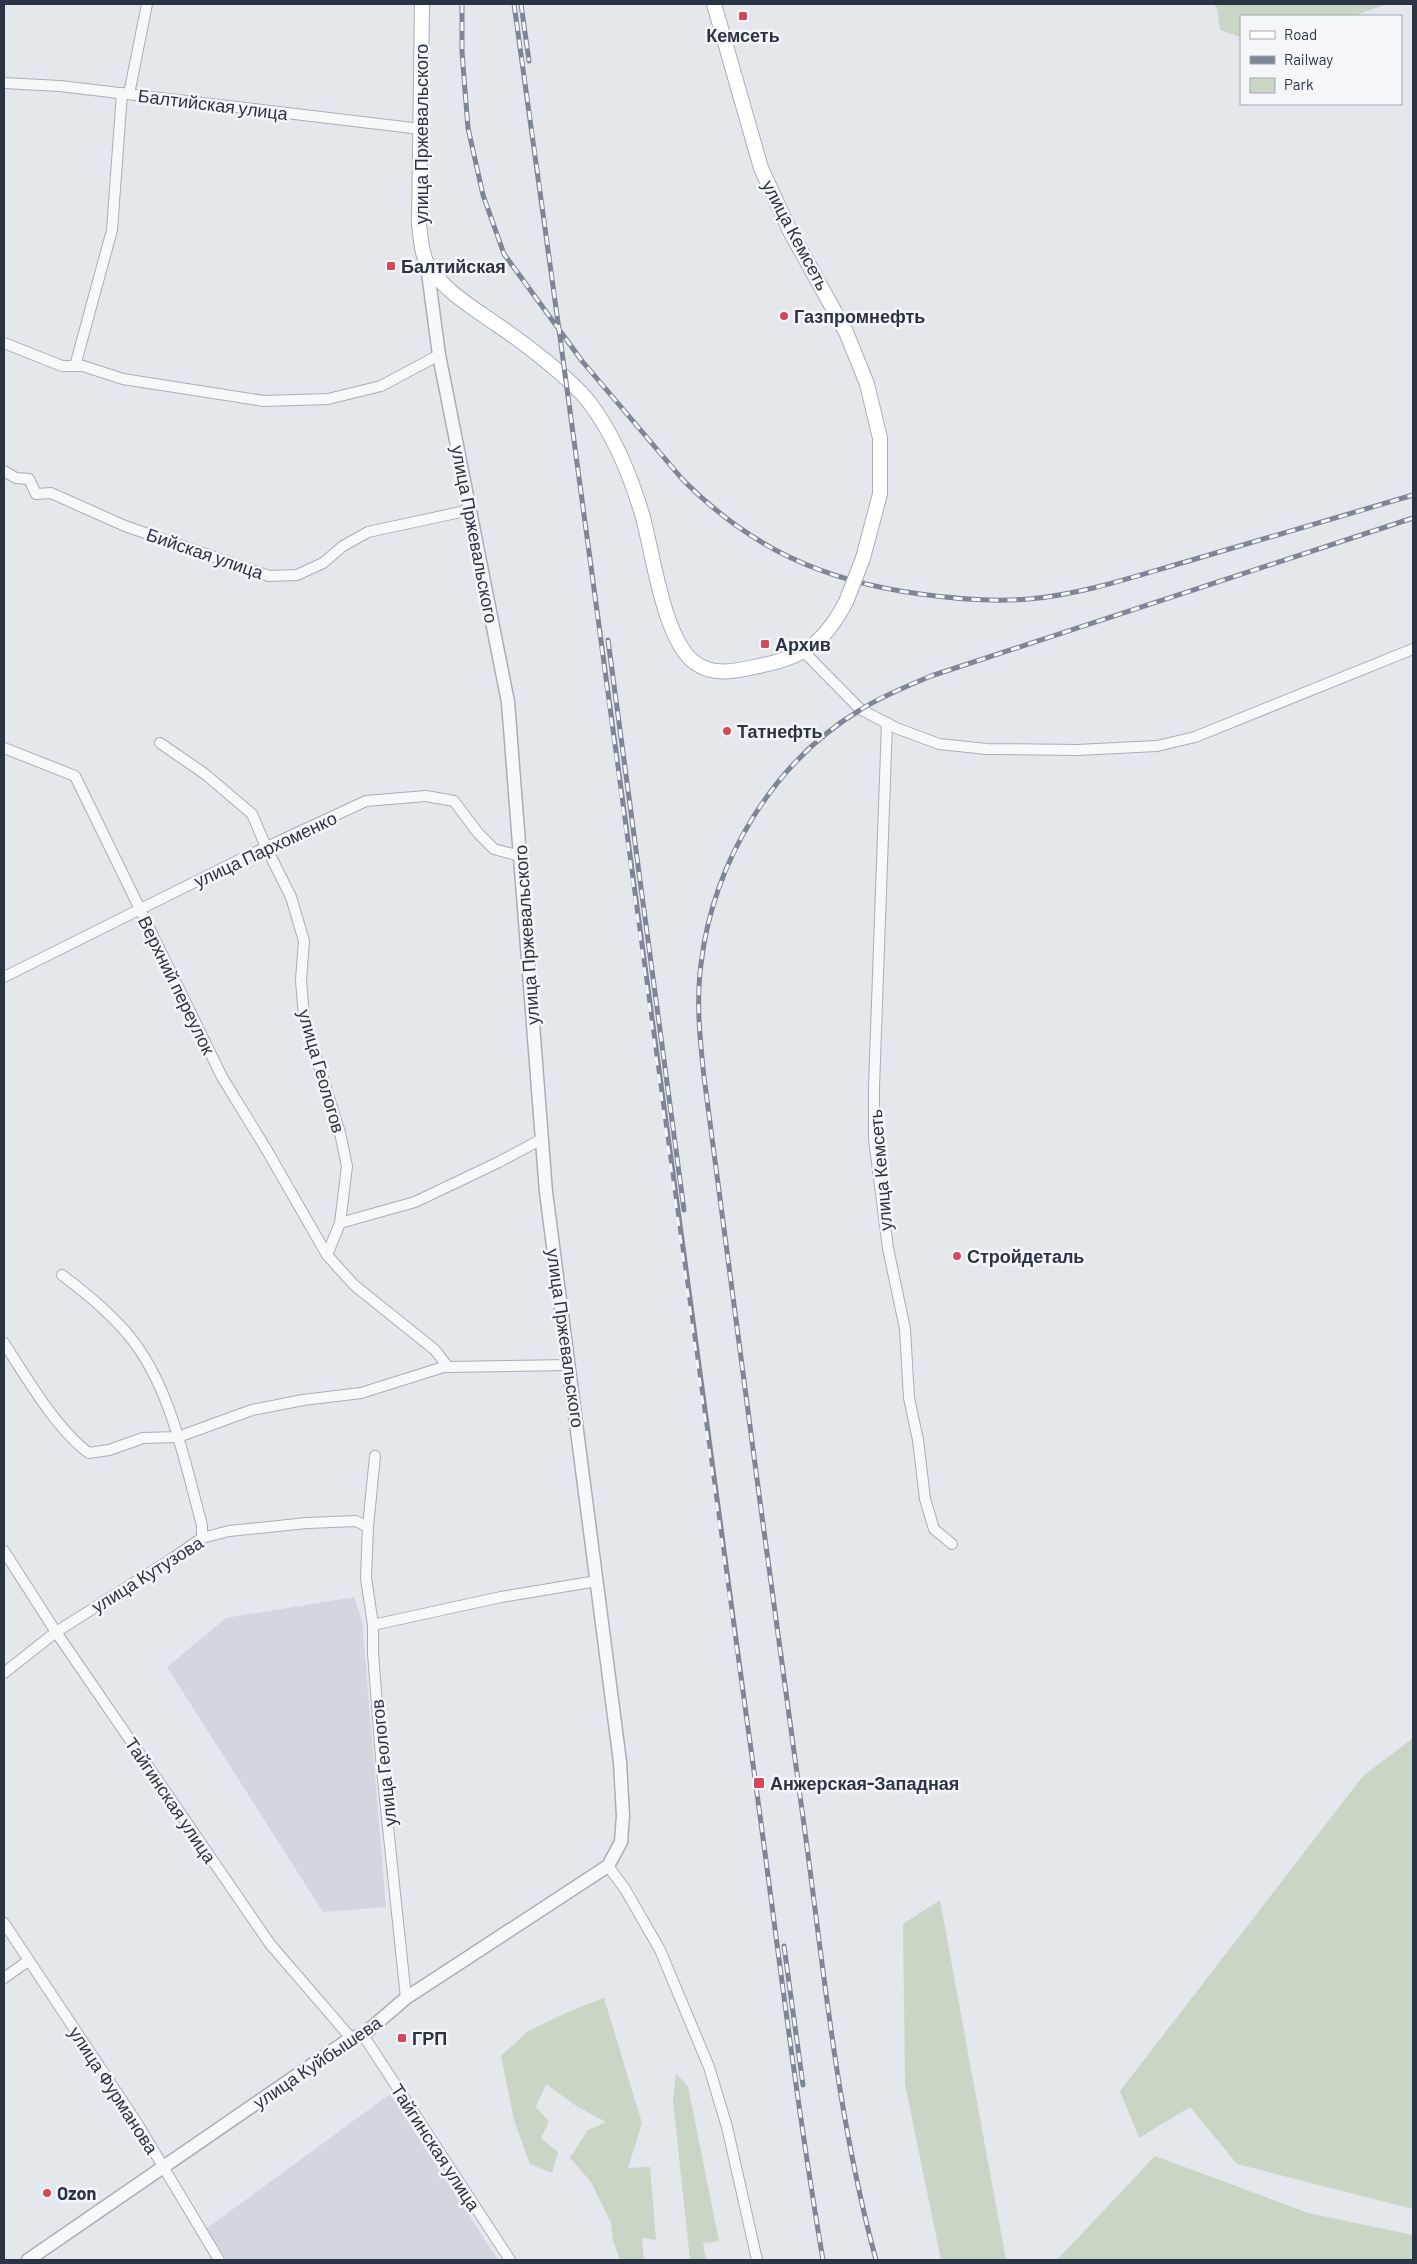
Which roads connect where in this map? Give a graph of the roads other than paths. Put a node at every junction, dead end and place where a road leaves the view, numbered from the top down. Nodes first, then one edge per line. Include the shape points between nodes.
1 (147, 4) edge
2 (422, 4) edge
3 (714, 4) edge
4 (4, 83) edge
5 (126, 94) junction
6 (421, 129) junction
7 (427, 265) junction
8 (4, 343) edge
9 (440, 355) junction
10 (75, 366) junction
11 (4, 471) edge
12 (470, 510) junction
13 (1413, 649) edge
14 (804, 652) junction
15 (892, 725) junction
16 (160, 743) dead end
17 (4, 748) edge
18 (266, 847) junction
19 (520, 856) junction
20 (140, 909) junction
21 (4, 977) edge
22 (542, 1139) junction
23 (340, 1223) junction
24 (327, 1255) junction
25 (62, 1275) dead end
26 (4, 1343) edge
27 (569, 1365) junction
28 (448, 1367) junction
29 (178, 1437) junction
30 (376, 1456) dead end
31 (368, 1527) junction
32 (202, 1538) junction
33 (952, 1544) dead end
34 (4, 1551) edge
35 (597, 1581) junction
36 (373, 1625) junction
37 (56, 1632) junction
38 (4, 1673) edge
39 (608, 1866) junction
40 (4, 1923) edge
41 (28, 1961) junction
42 (4, 1978) edge
43 (406, 1998) junction
44 (357, 2036) junction
45 (163, 2166) junction
46 (28, 2260) edge
47 (219, 2260) edge
48 (510, 2260) edge
49 (757, 2260) edge

1 - 5 street
2 - 6 main road, улица Пржевальского
3 - 14 main road, улица Кемсеть, bridge via 761,168 790,231 846,332 867,384 880,438 880,494 863,558 846,602 831,628
4 - 5 street, Балтийская улица
5 - 6 street, Балтийская улица
5 - 10 street via 112,230
6 - 7 main road, улица Пржевальского via 419,225
7 - 9 street, улица Пржевальского
7 - 14 main road, улица Кемсеть via 460,300 498,324 577,388 599,416 611,435 634,491 669,622 685,654 707,670 729,671 768,664
8 - 10 street via 62,366
9 - 10 street via 381,386 328,399 264,401 123,379
9 - 12 street, улица Пржевальского
11 - 12 street, Бийская улица via 16,478 29,479 36,494 51,493 125,526 269,576 297,575 323,563 342,546 368,532
12 - 19 street, улица Пржевальского via 508,702
13 - 15 street via 1195,737 1157,746 1077,750 960,748 939,744
14 - 15 street via 860,709
15 - 33 street, улица Кемсеть via 874,1077 874,1140 888,1248 905,1329 909,1398 925,1499 934,1529
16 - 18 street, улица Геологов via 205,774 252,814
17 - 20 street, Верхний переулок via 75,776
18 - 19 street, улица Пархоменко via 366,801 426,796 454,801 494,849
18 - 20 street, улица Пархоменко
18 - 23 street, улица Геологов via 291,897 304,941 304,1018 347,1166
19 - 22 street, улица Пржевальского
20 - 21 street, улица Пархоменко
20 - 24 street, Верхний переулок via 222,1076
22 - 23 street via 415,1202
22 - 27 street, улица Пржевальского
23 - 24 street, улица Геологов
24 - 28 street via 354,1285 435,1350
25 - 29 street via 89,1295 130,1337 159,1384
26 - 29 street via 65,1430 89,1453 143,1438
27 - 28 street
27 - 35 street, улица Пржевальского
28 - 29 street via 361,1393 252,1410
29 - 32 street via 202,1525
30 - 31 street, улица Геологов
31 - 32 street, улица Кутузова via 356,1521 307,1523 229,1531
31 - 36 street, улица Геологов via 366,1578
32 - 37 street, улица Кутузова
34 - 37 street, Тайгинская улица
35 - 36 street via 501,1597
35 - 39 street, улица Пржевальского via 620,1762 623,1816 621,1842
36 - 43 street, улица Геологов via 372,1653 382,1770
37 - 38 street, улица Кутузова
37 - 44 street, Тайгинская улица via 270,1944
39 - 43 street, улица Куйбышева
39 - 49 street via 660,1950 709,2067 727,2127
40 - 41 street, улица Фурманова
41 - 42 street
41 - 45 street, улица Фурманова
43 - 44 street, улица Куйбышева
44 - 45 street, улица Куйбышева
44 - 48 street, Тайгинская улица
45 - 46 street, улица Куйбышева
45 - 47 street, улица Фурманова

